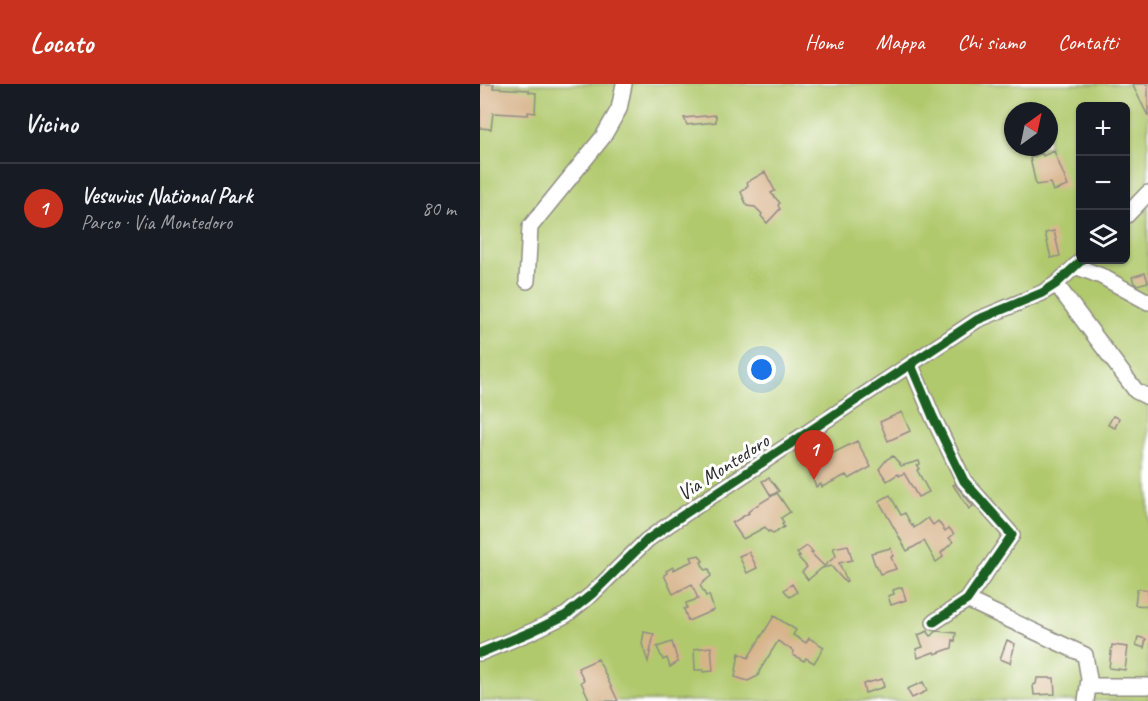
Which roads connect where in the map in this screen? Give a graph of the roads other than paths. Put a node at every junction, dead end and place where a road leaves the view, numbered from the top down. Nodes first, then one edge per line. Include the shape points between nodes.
1 (624, 84) edge
2 (1148, 193) edge
3 (1130, 211) edge
4 (1077, 264) edge
5 (1080, 264) edge
6 (526, 280) dead end
7 (1056, 284) junction
8 (1148, 302) edge
9 (910, 365) junction
10 (1148, 397) edge
11 (968, 600) junction
12 (934, 622) dead end
13 (480, 653) edge
14 (1148, 686) edge
15 (1087, 693) edge

1 - 6 street via 619,109 603,136 530,227
2 - 3 street
4 - 7 street, Via Montedoro
5 - 8 street
7 - 9 street, Via Montedoro via 977,320
7 - 10 street via 1136,391
9 - 11 street via 964,481 1012,535
9 - 13 street, Via Montedoro via 647,540 566,615
11 - 12 street
11 - 15 street via 1085,655
14 - 15 street

